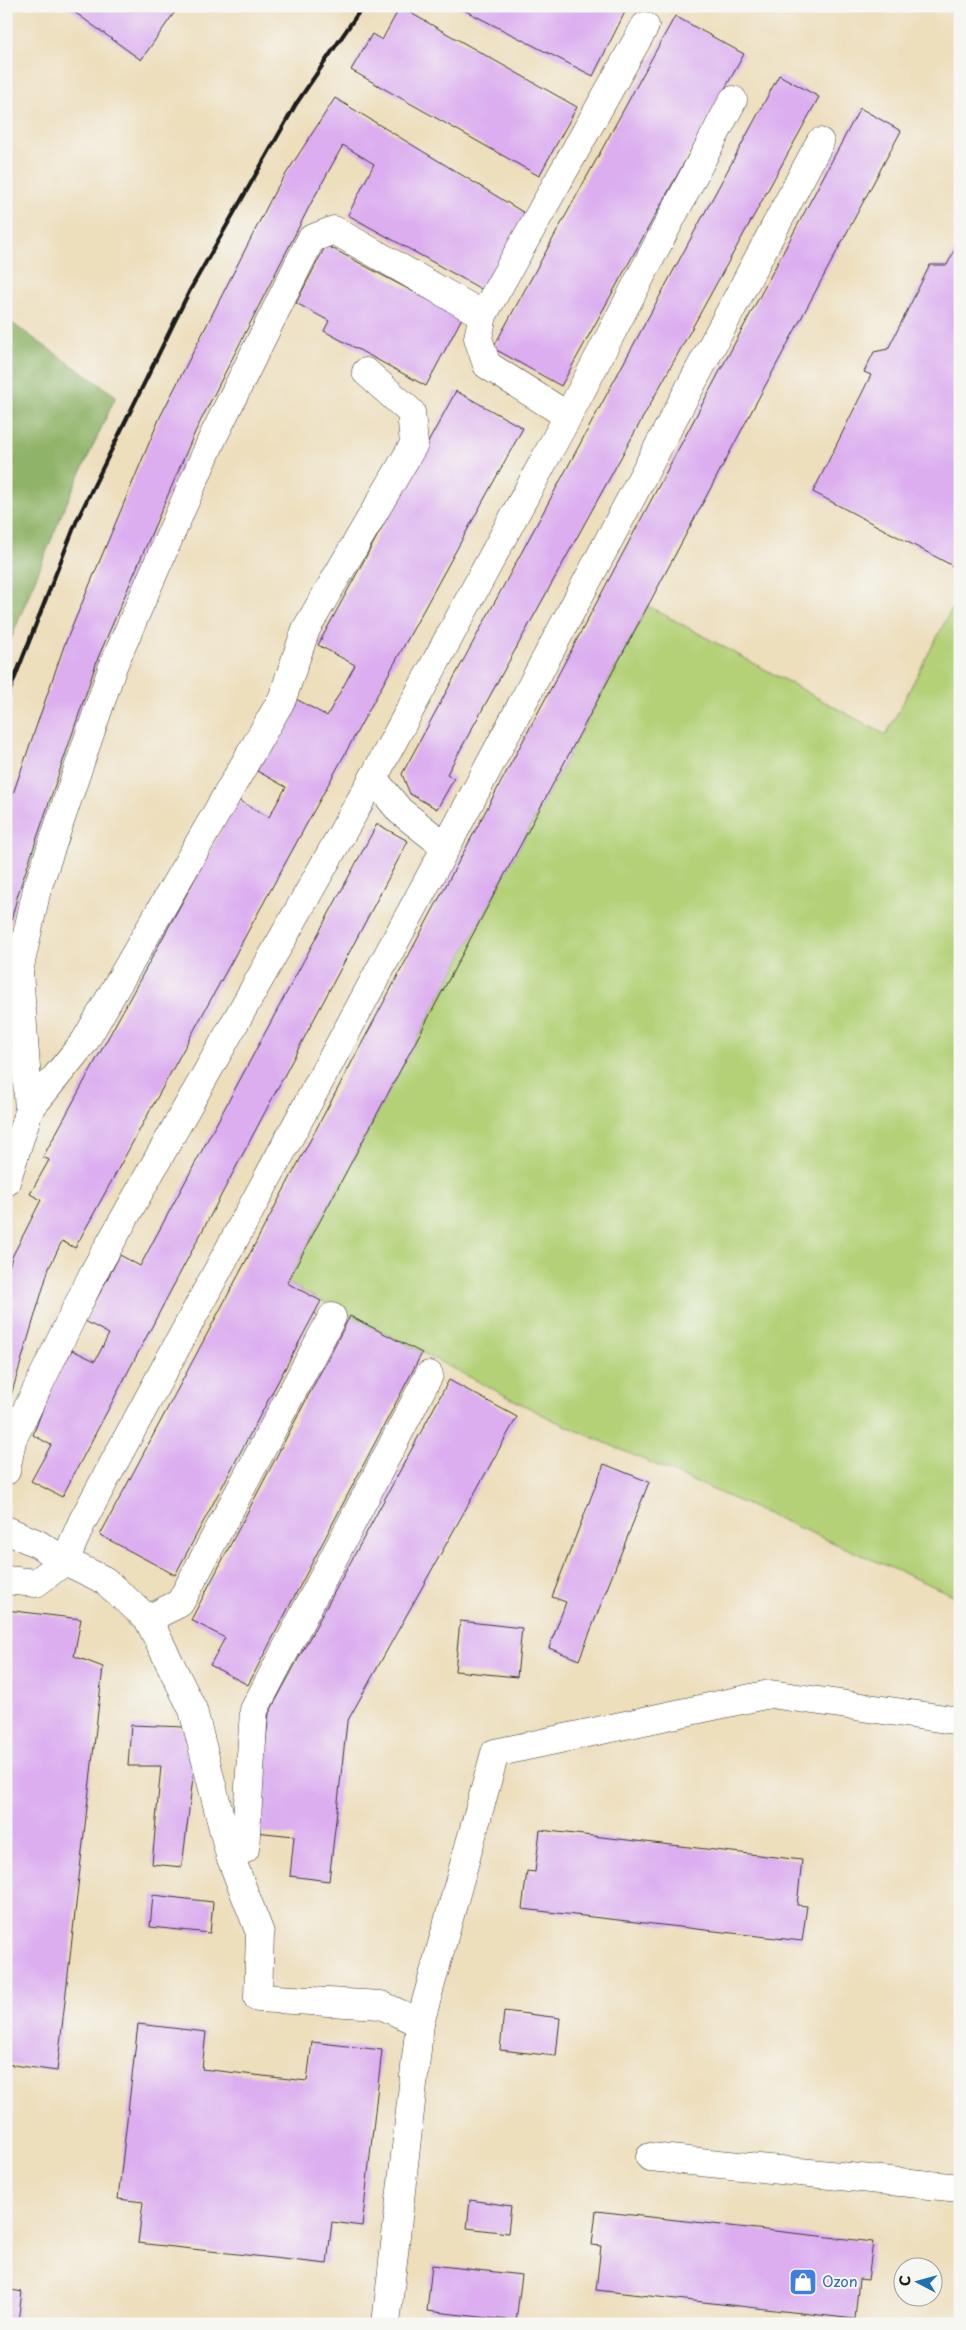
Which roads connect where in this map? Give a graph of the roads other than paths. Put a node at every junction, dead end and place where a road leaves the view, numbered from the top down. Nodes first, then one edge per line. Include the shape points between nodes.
1 (645, 26) dead end
2 (733, 100) dead end
3 (820, 142) dead end
4 (483, 315) junction
5 (366, 372) dead end
6 (568, 416) junction
7 (373, 778) junction
8 (446, 847) junction
9 (29, 1110) junction
10 (6, 1182) edge
11 (332, 1316) dead end
12 (429, 1375) dead end
13 (6, 1471) edge
14 (6, 1530) edge
15 (65, 1560) junction
16 (6, 1580) edge
17 (148, 1619) junction
18 (960, 1720) edge
19 (230, 1856) junction
20 (420, 2023) junction
21 (650, 2157) dead end
22 (960, 2188) edge
23 (386, 2324) edge

1 - 4 lane
2 - 6 lane
3 - 8 lane
4 - 6 lane via 478,338 487,365
4 - 9 lane via 334,230 311,239 213,437 113,666 37,889 19,971
5 - 9 lane via 411,412 414,444 306,628 282,699 233,785 85,1041
6 - 7 lane
7 - 8 lane via 400,811
7 - 13 lane via 94,1272 12,1440
8 - 15 lane via 82,1522
9 - 10 lane
11 - 17 lane via 180,1603
12 - 19 lane via 254,1710 246,1849
14 - 15 lane
15 - 16 lane via 36,1583
15 - 17 lane via 104,1580
17 - 19 lane via 193,1710
18 - 20 lane via 770,1694 495,1753
19 - 20 lane via 260,1934 258,1998 381,2005
20 - 23 lane
21 - 22 lane

